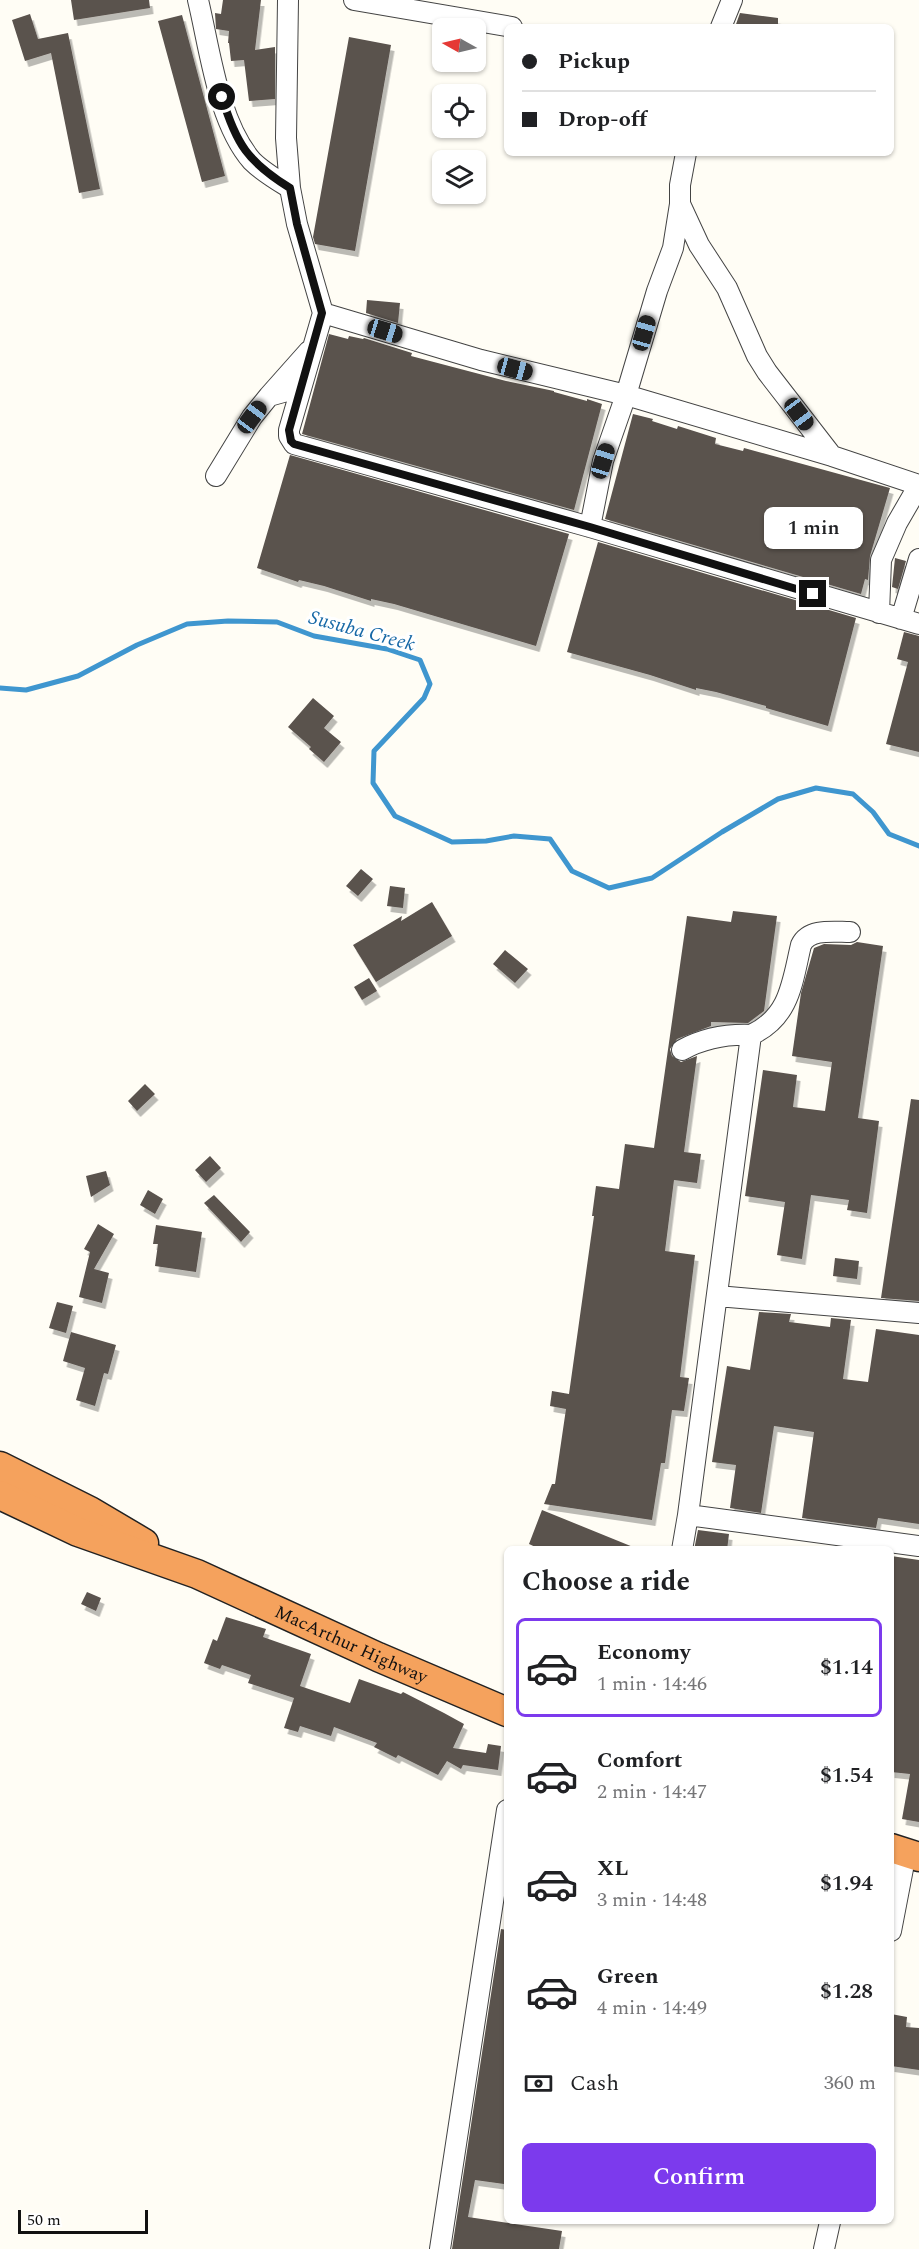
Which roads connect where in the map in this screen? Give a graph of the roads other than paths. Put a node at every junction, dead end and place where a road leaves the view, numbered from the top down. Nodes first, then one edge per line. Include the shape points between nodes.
1 (198, 0) edge
2 (288, 0) edge
3 (354, 0) edge
4 (732, 0) edge
5 (417, 5) edge
6 (722, 24) edge
7 (504, 25) edge
8 (685, 156) edge
9 (290, 188) junction
10 (680, 204) junction
11 (322, 313) junction
12 (311, 350) junction
13 (301, 387) junction
14 (626, 395) junction
15 (269, 396) junction
16 (832, 456) junction
17 (216, 476) dead end
18 (919, 485) edge
19 (590, 527) junction
20 (919, 559) edge
21 (879, 614) junction
22 (910, 622) edge
23 (850, 932) dead end
24 (751, 1035) junction
25 (682, 1050) dead end
26 (717, 1296) junction
27 (919, 1313) edge
28 (0, 1466) edge
29 (0, 1495) edge
30 (0, 1514) edge
31 (688, 1515) junction
32 (683, 1546) edge
33 (919, 1546) edge
34 (197, 1575) junction
35 (504, 1711) edge
36 (504, 1830) edge
37 (905, 1852) edge
38 (894, 1914) edge
39 (830, 2224) edge
40 (440, 2249) edge
41 (824, 2249) edge

1 - 9 lane via 218,85 235,133 254,163
2 - 9 lane via 285,127
3 - 5 lane
4 - 6 lane
5 - 7 lane
8 - 10 lane
9 - 11 lane
10 - 14 lane via 673,248
10 - 16 lane via 699,245 727,288 757,356
11 - 12 lane
11 - 14 lane via 481,360
12 - 13 lane
12 - 15 lane
13 - 15 lane
13 - 19 lane via 289,430 291,441 298,447
14 - 16 lane
14 - 19 lane via 603,461
15 - 17 lane
16 - 18 lane
18 - 21 lane via 881,560
19 - 21 lane
20 - 22 lane
21 - 22 lane
23 - 24 lane via 815,933 806,938 785,1006 770,1023
24 - 25 lane via 718,1036
24 - 26 lane
26 - 27 lane
26 - 31 lane
28 - 34 highway, MacArthur Highway via 90,1511
29 - 34 highway, MacArthur Highway via 78,1533
30 - 34 highway via 128,1565
31 - 32 lane
31 - 33 lane
34 - 35 highway, MacArthur Highway
36 - 40 lane
37 - 38 lane
39 - 41 lane

